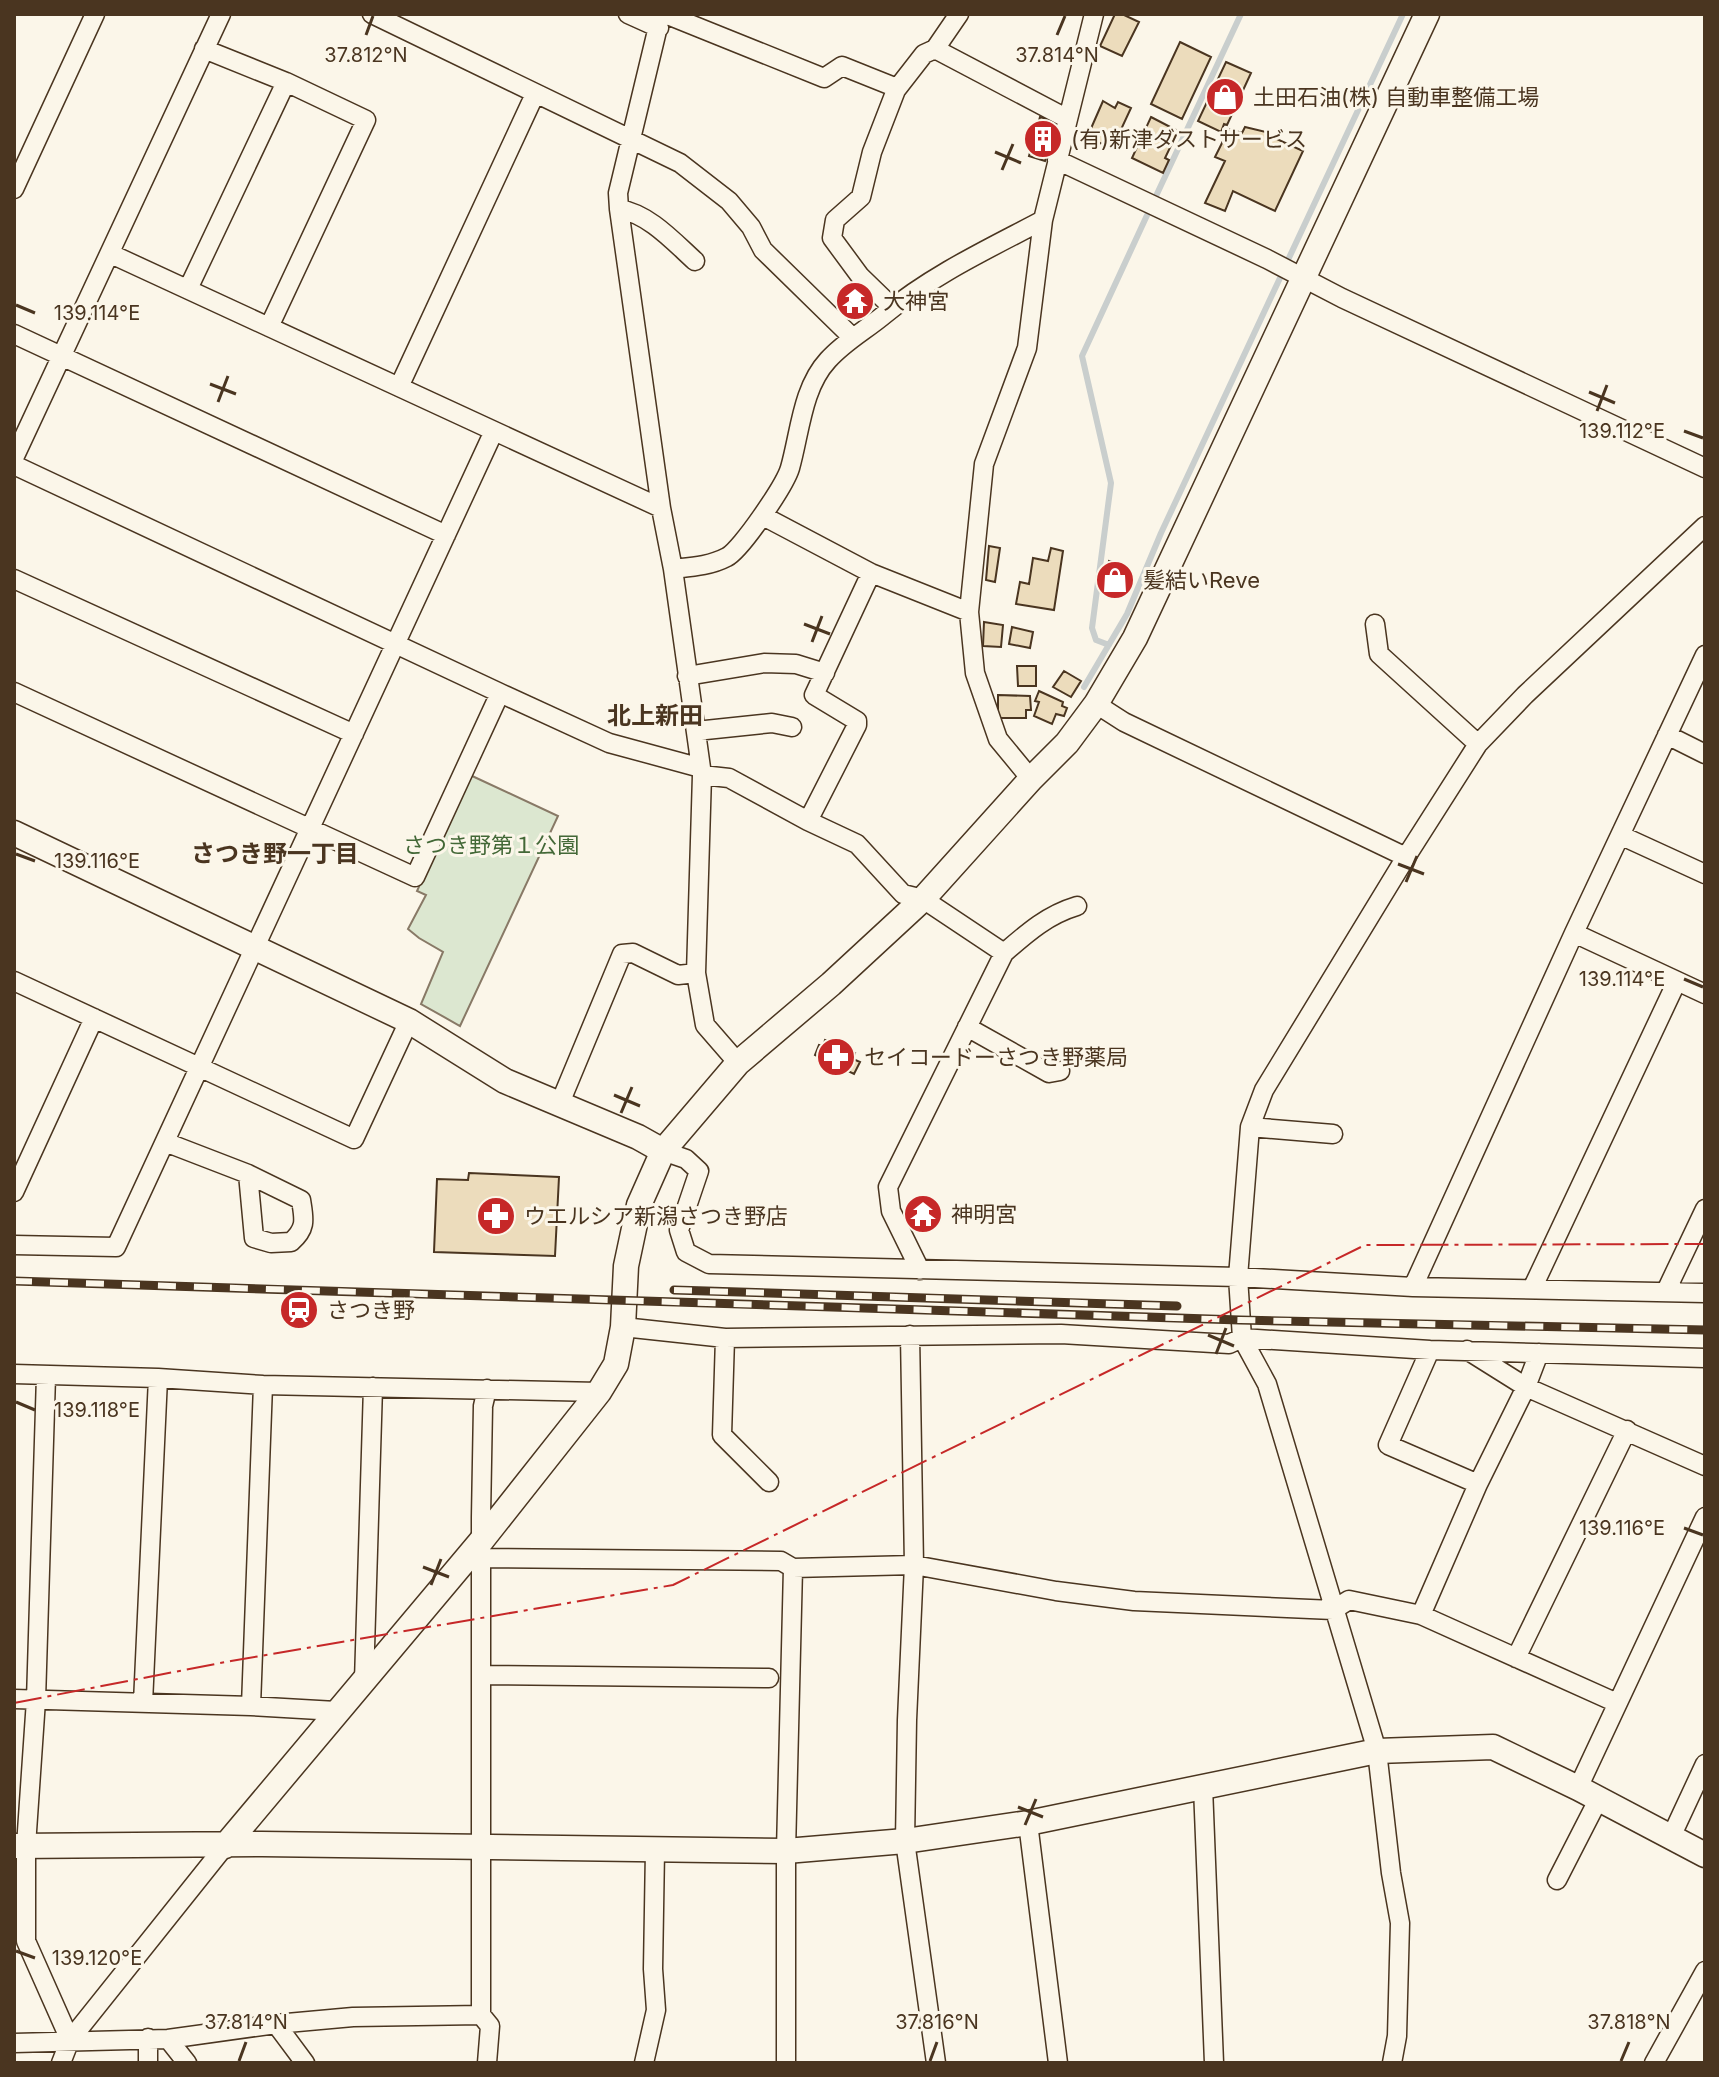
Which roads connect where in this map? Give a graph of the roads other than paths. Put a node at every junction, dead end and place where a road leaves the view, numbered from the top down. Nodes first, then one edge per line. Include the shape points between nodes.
1 (95, 14) edge
2 (221, 14) edge
3 (372, 14) edge
4 (628, 14) edge
5 (959, 14) edge
6 (1094, 14) edge
7 (1427, 14) edge
8 (662, 19) edge
9 (204, 49) junction
10 (935, 49) junction
11 (286, 82) junction
12 (896, 90) junction
13 (535, 94) junction
14 (1066, 118) junction
15 (632, 141) junction
16 (1057, 160) junction
17 (14, 189) edge
18 (619, 209) junction
19 (1043, 220) junction
20 (111, 254) junction
21 (695, 261) dead end
22 (1302, 279) junction
23 (188, 289) junction
24 (892, 307) junction
25 (269, 327) junction
26 (14, 334) edge
27 (852, 337) junction
28 (62, 356) junction
29 (399, 387) junction
30 (494, 431) junction
31 (14, 458) edge
32 (14, 465) edge
33 (1705, 468) edge
34 (661, 508) junction
35 (763, 516) junction
36 (1705, 526) edge
37 (446, 535) junction
38 (673, 569) junction
39 (871, 573) junction
40 (14, 579) edge
41 (969, 612) junction
42 (1375, 624) dead end
43 (396, 644) junction
44 (1705, 655) edge
45 (825, 673) junction
46 (687, 676) junction
47 (14, 692) edge
48 (500, 693) junction
49 (1096, 704) junction
50 (792, 727) dead end
51 (696, 731) junction
52 (354, 734) junction
53 (1667, 735) junction
54 (1478, 744) junction
55 (1705, 754) edge
56 (702, 772) junction
57 (1031, 779) junction
58 (808, 821) junction
59 (310, 828) junction
60 (14, 833) edge
61 (1622, 836) junction
62 (1406, 857) junction
63 (1705, 874) edge
64 (923, 899) junction
65 (1077, 906) dead end
66 (1574, 933) junction
67 (255, 948) junction
68 (1004, 953) junction
69 (696, 973) junction
70 (14, 981) edge
71 (1677, 981) junction
72 (1705, 994) edge
73 (94, 1018) junction
74 (409, 1021) junction
75 (967, 1027) junction
76 (738, 1063) junction
77 (200, 1067) junction
78 (1060, 1071) dead end
79 (560, 1103) junction
80 (1250, 1127) junction
81 (1333, 1134) dead end
82 (165, 1142) junction
83 (663, 1151) junction
84 (248, 1174) dead end
85 (14, 1192) edge
86 (1705, 1209) edge
87 (14, 1245) edge
88 (920, 1270) junction
89 (1238, 1277) junction
90 (1413, 1287) junction
91 (1532, 1289) junction
92 (1666, 1291) junction
93 (1705, 1293) edge
94 (623, 1327) junction
95 (910, 1335) junction
96 (725, 1338) junction
97 (1242, 1338) junction
98 (1430, 1350) junction
99 (1466, 1350) junction
100 (1539, 1353) junction
101 (1705, 1358) edge
102 (14, 1374) edge
103 (46, 1376) junction
104 (158, 1378) junction
105 (263, 1385) junction
106 (373, 1387) junction
107 (1526, 1387) junction
108 (487, 1389) junction
109 (599, 1392) junction
110 (1627, 1430) junction
111 (1705, 1466) edge
112 (769, 1482) dead end
113 (1478, 1484) junction
114 (1705, 1517) edge
115 (482, 1549) junction
116 (914, 1565) junction
117 (793, 1568) junction
118 (1333, 1610) junction
119 (1421, 1615) junction
120 (1516, 1658) junction
121 (482, 1675) junction
122 (769, 1678) dead end
123 (364, 1681) junction
124 (14, 1699) edge
125 (36, 1700) junction
126 (143, 1703) junction
127 (1617, 1703) junction
128 (251, 1706) junction
129 (336, 1711) junction
130 (1377, 1751) junction
131 (1705, 1764) edge
132 (1203, 1787) junction
133 (1588, 1794) junction
134 (1028, 1823) junction
135 (1671, 1837) junction
136 (905, 1841) junction
137 (20, 1846) edge
138 (225, 1846) junction
139 (483, 1847) junction
140 (655, 1850) junction
141 (786, 1851) junction
142 (1705, 1855) edge
143 (1557, 1880) dead end
144 (1705, 1971) edge
145 (481, 2015) junction
146 (276, 2024) junction
147 (148, 2038) junction
148 (168, 2039) junction
149 (70, 2040) junction
150 (14, 2043) edge
151 (61, 2063) edge
152 (148, 2063) edge
153 (187, 2063) edge
154 (305, 2063) edge
155 (487, 2063) edge
156 (644, 2063) edge
157 (786, 2063) edge
158 (936, 2063) edge
159 (1058, 2063) edge
160 (1214, 2063) edge
161 (1392, 2063) edge
162 (1654, 2063) edge

1 - 17 street
2 - 9 street
3 - 13 street
4 - 8 street
5 - 10 street
6 - 14 street
7 - 22 street
8 - 12 street via 824,78 842,66
8 - 15 street
9 - 11 street
9 - 20 street
10 - 12 street via 924,54
10 - 14 street
11 - 23 street
11 - 25 street via 366,120
12 - 24 street via 861,197 835,220 832,238
13 - 15 street
13 - 29 street
14 - 16 street
15 - 18 street
15 - 27 street via 680,163 729,201 763,250
16 - 19 street
16 - 22 street
18 - 21 street via 662,232
18 - 34 street
19 - 24 street
19 - 41 street via 1027,348 984,464
20 - 23 street
20 - 28 street
22 - 33 street
22 - 49 street via 1135,638
23 - 25 street
24 - 27 street
25 - 29 street
26 - 28 street
27 - 35 street via 814,382 789,473
28 - 31 street
28 - 37 street
29 - 30 street
30 - 34 street
30 - 37 street
32 - 43 street
34 - 38 street
35 - 38 street via 730,556
35 - 39 street
36 - 54 street
37 - 43 street
38 - 46 street
39 - 41 street
39 - 45 street
40 - 52 street
41 - 57 street via 975,673 998,739
42 - 54 street via 1379,654
43 - 48 street
43 - 52 street
44 - 53 street
45 - 46 street via 796,664 764,663
45 - 58 street via 814,695 857,725
46 - 51 street
47 - 59 street
48 - 56 street via 609,743
48 - 59 street via 415,877
49 - 57 street
49 - 62 street
50 - 51 street via 772,723
51 - 56 street
52 - 59 street
53 - 55 street
53 - 61 street
54 - 62 street
56 - 58 street via 729,778
56 - 69 street
57 - 64 street
58 - 64 street via 857,844 903,894
59 - 67 street
60 - 67 street
61 - 63 street
61 - 66 street
62 - 80 street via 1264,1090
64 - 68 street
64 - 76 street
65 - 68 street via 1037,924
66 - 71 street
66 - 90 street
67 - 74 street
67 - 77 street
68 - 75 street
69 - 76 street via 705,1025
69 - 79 street via 678,975 633,953 622,954
70 - 73 street
71 - 72 street
71 - 91 street
73 - 77 street
73 - 85 street
74 - 77 street via 354,1139
74 - 79 street via 505,1081
75 - 78 street via 1049,1073
75 - 88 street via 888,1187 891,1211
76 - 83 street
77 - 82 street
79 - 83 street
80 - 81 street
80 - 89 street
82 - 84 street
82 - 87 street via 116,1247
83 - 88 street via 686,1159 699,1171 679,1230 686,1252 709,1264
83 - 94 street via 639,1205 626,1266
86 - 92 street
88 - 89 street
89 - 90 street
89 - 97 street
90 - 91 street
91 - 92 street
92 - 93 street
94 - 96 street
94 - 109 street via 616,1364
95 - 96 street
95 - 97 street via 1061,1334 1229,1344
95 - 116 street
96 - 112 street via 722,1435
97 - 98 street
97 - 118 street via 1267,1384
98 - 99 street
98 - 113 street via 1388,1445
99 - 100 street
99 - 107 street
100 - 101 street
100 - 107 street
102 - 103 street
103 - 104 street
103 - 125 street
104 - 105 street
104 - 126 street
105 - 106 street
105 - 128 street
106 - 108 street
106 - 123 street
107 - 110 street
107 - 113 street
108 - 109 street
108 - 115 street
109 - 115 street
110 - 111 street
110 - 120 street
113 - 119 street
114 - 127 street
115 - 117 street via 781,1561
115 - 121 street
115 - 123 street
116 - 117 street
116 - 118 street via 1134,1601
116 - 136 street
117 - 141 street
118 - 119 street via 1349,1600
118 - 130 street
119 - 120 street
120 - 127 street
121 - 122 street
121 - 139 street
123 - 129 street
124 - 125 street
125 - 126 street
125 - 137 street
126 - 128 street
127 - 133 street
128 - 129 street
129 - 138 street
130 - 132 street
130 - 133 street via 1493,1747
130 - 161 street via 1400,1923
131 - 135 street
132 - 134 street
132 - 160 street
133 - 135 street
133 - 143 street
134 - 136 street
134 - 159 street
135 - 142 street
136 - 141 street
136 - 158 street
137 - 138 street
137 - 149 street via 26,1941
138 - 139 street
138 - 149 street
139 - 140 street
139 - 145 street
140 - 141 street
140 - 156 street via 656,2010
141 - 157 street
144 - 162 street
145 - 146 street
145 - 155 street via 490,2026
146 - 148 street
146 - 154 street
147 - 148 street
147 - 149 street
147 - 152 street
148 - 153 street
149 - 150 street
149 - 151 street

